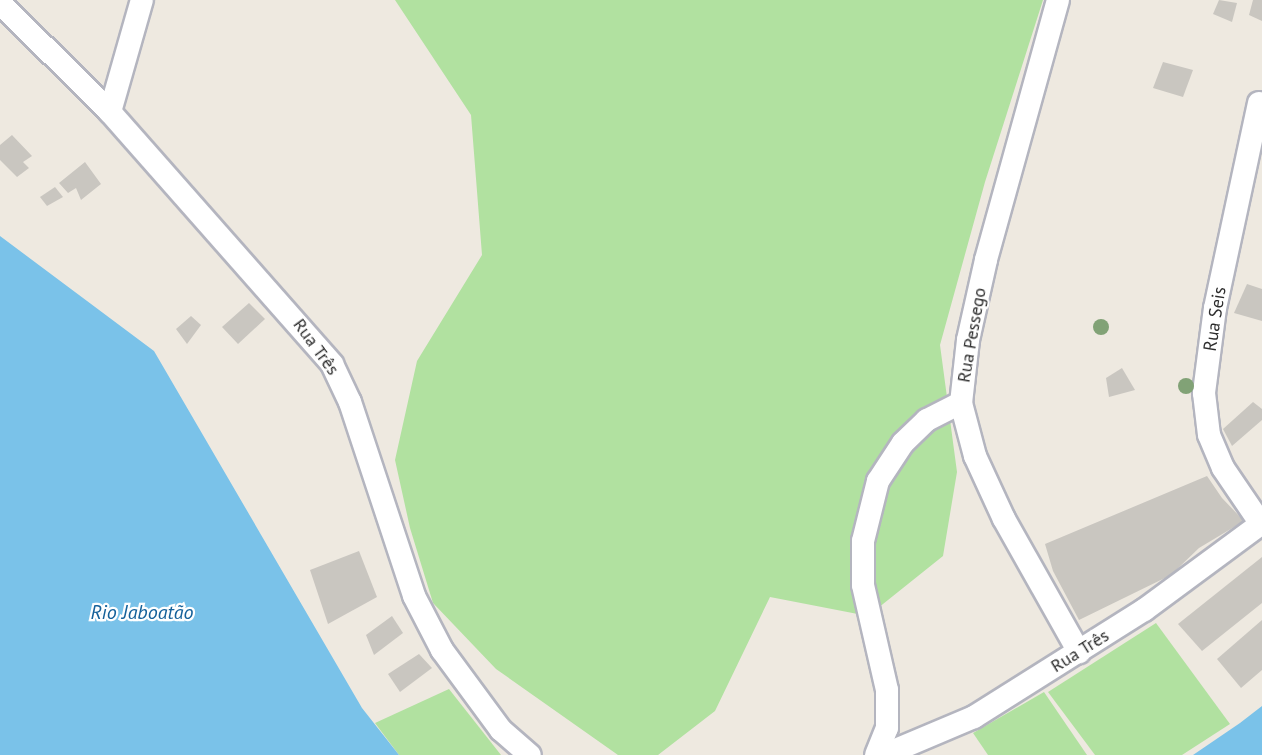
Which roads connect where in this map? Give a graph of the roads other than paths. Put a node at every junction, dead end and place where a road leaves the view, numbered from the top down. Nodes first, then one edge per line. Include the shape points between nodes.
1 (142, 0) edge
2 (1058, 0) edge
3 (0, 3) edge
4 (1259, 103) dead end
5 (110, 112) junction
6 (961, 403) junction
7 (1261, 524) edge
8 (1079, 652) junction
9 (530, 755) edge
10 (876, 755) edge
11 (884, 755) edge

1 - 5 street
2 - 6 street, Rua Pessego via 986,260 968,340
3 - 5 street, Rua Três
4 - 7 street, Rua Seis via 1215,308 1204,393 1209,435 1223,468
5 - 9 street, Rua Três via 332,364 350,402 414,596 442,650 501,730
6 - 8 street, Rua Pessego via 975,456 1004,519
6 - 10 street via 927,420 903,442 878,481 863,541 863,585 887,690 887,728
7 - 8 street, Rua Três via 1228,552
8 - 11 street, Rua Três via 974,717

